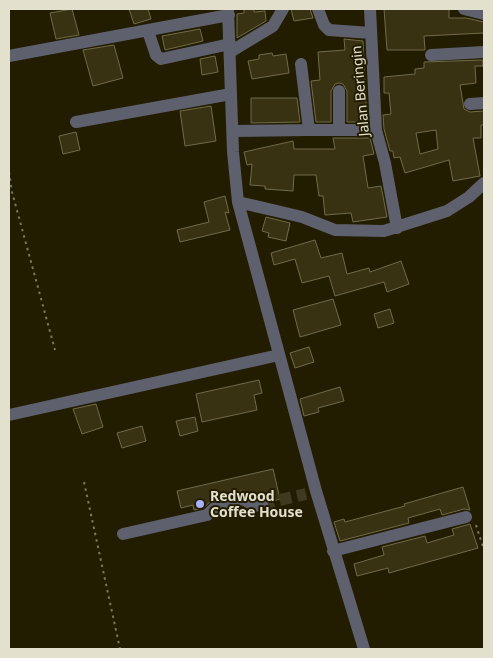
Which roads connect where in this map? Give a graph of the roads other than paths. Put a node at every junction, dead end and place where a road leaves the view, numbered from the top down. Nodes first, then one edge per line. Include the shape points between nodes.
1 (283, 9) edge
2 (318, 9) edge
3 (370, 9) edge
4 (464, 9) edge
5 (228, 12) edge
6 (484, 14) edge
7 (148, 31) junction
8 (371, 33) junction
9 (230, 48) junction
10 (484, 52) edge
11 (431, 55) dead end
12 (9, 56) edge
13 (301, 64) dead end
14 (339, 91) dead end
15 (232, 94) junction
16 (484, 103) edge
17 (470, 104) dead end
18 (76, 122) dead end
19 (309, 130) junction
20 (339, 130) junction
21 (376, 130) junction
22 (233, 131) junction
23 (484, 182) edge
24 (238, 202) junction
25 (397, 228) junction
26 (279, 355) junction
27 (9, 415) edge
28 (262, 504) tunnel mouth
29 (466, 516) road end
30 (123, 534) dead end
31 (334, 550) junction
32 (364, 649) edge

1 - 9 street via 273,26
2 - 8 street via 329,30
3 - 8 street, Jalan Beringin
4 - 6 street
5 - 7 street
5 - 9 street
7 - 9 street via 156,56 162,59
7 - 12 street
8 - 21 street, Jalan Beringin
9 - 15 street
10 - 11 street
13 - 19 street
14 - 20 street
15 - 18 street
15 - 22 street
16 - 17 street
19 - 20 street
19 - 22 street
20 - 21 street
21 - 25 street, Jalan Beringin
22 - 24 street
23 - 25 street via 470,198 447,211
24 - 25 street via 302,217 335,230 384,231
24 - 26 street
26 - 27 street
26 - 31 street via 311,492
28 - 30 street via 255,506 243,499 219,504 207,515
29 - 31 street
31 - 32 street

